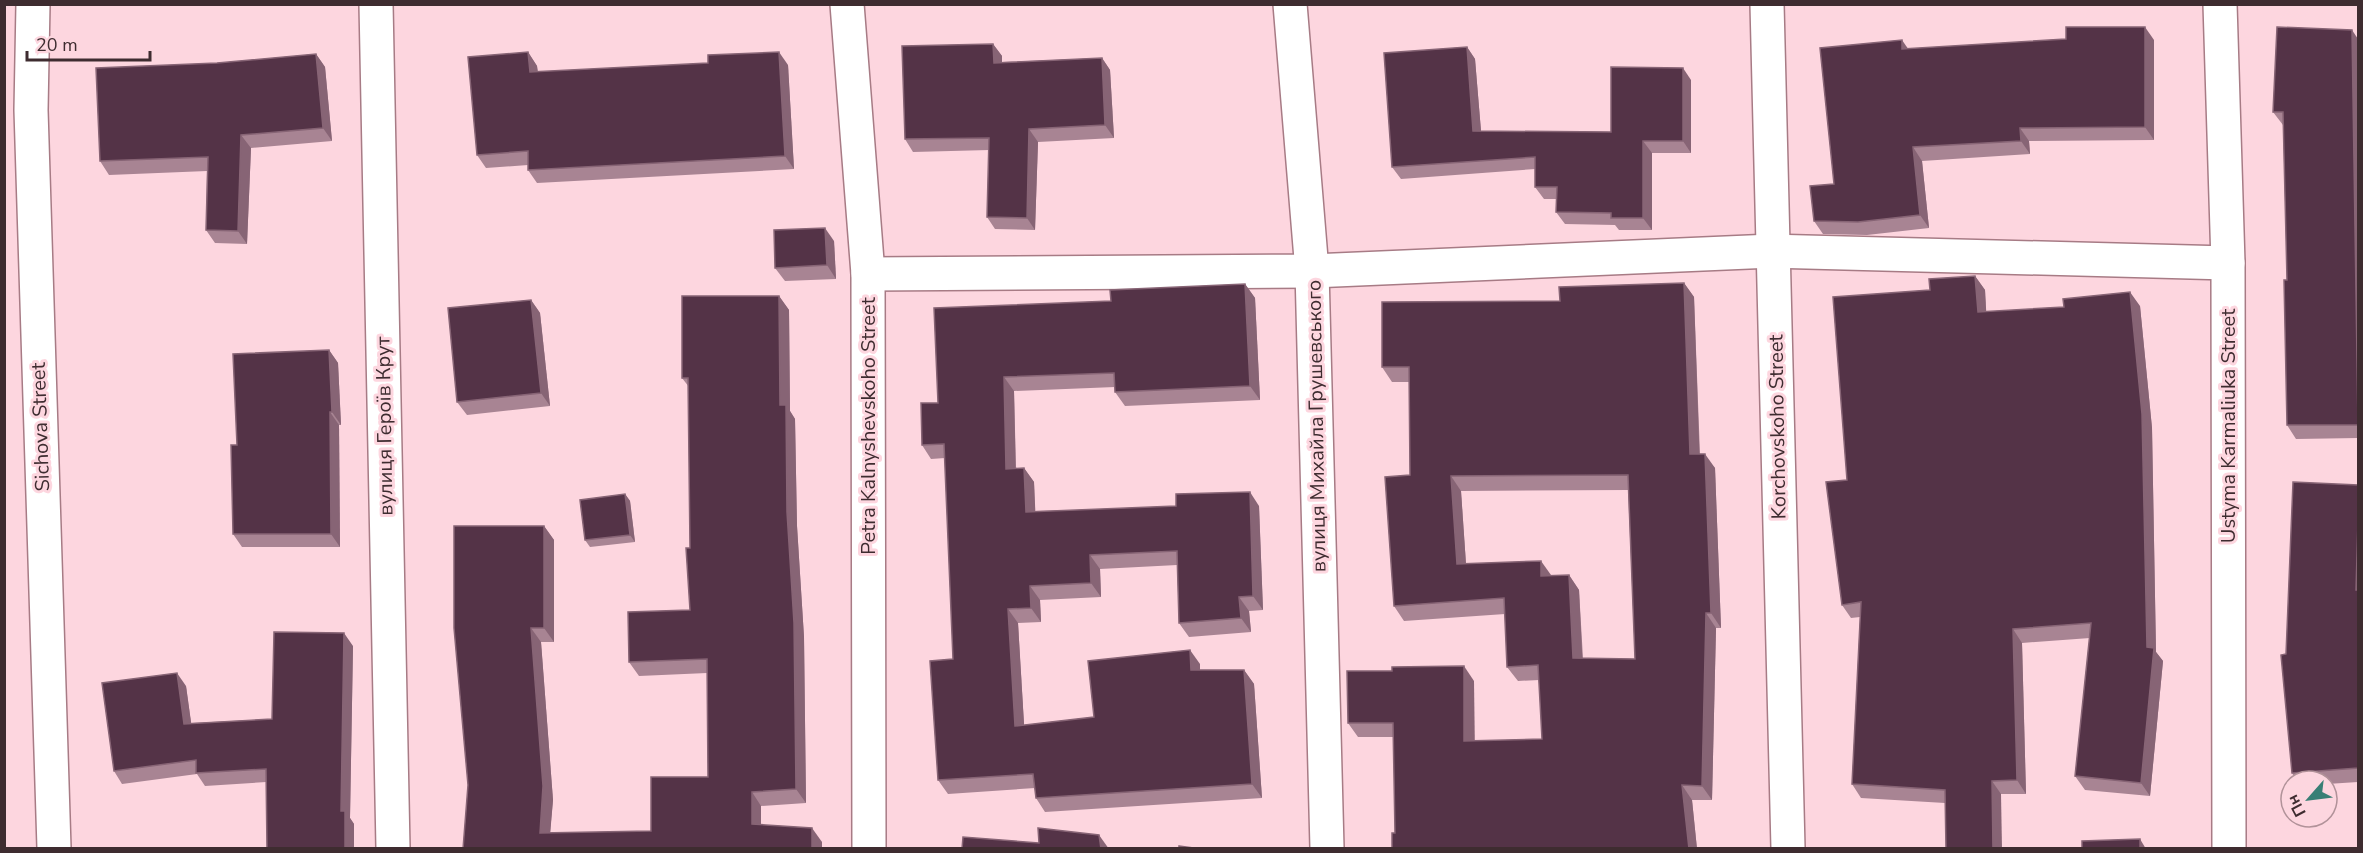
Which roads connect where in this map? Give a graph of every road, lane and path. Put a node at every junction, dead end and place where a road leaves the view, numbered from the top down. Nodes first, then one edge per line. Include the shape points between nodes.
1 (33, 4) edge
2 (376, 4) edge
3 (847, 4) edge
4 (1290, 4) edge
5 (1767, 4) edge
6 (2220, 4) edge
7 (1772, 251) junction
8 (2228, 263) junction
9 (1312, 270) junction
10 (868, 274) junction
11 (54, 849) edge
12 (393, 849) edge
13 (869, 849) edge
14 (1327, 849) edge
15 (1788, 849) edge
16 (2229, 849) edge

1 - 11 street, Sichova Street via 31,122
2 - 12 street, вулиця Героїв Крут
3 - 10 street, Petra Kalnyshevskoho Street
4 - 9 street, вулиця Михайла Грушевського
5 - 7 street, Korchovskoho Street
6 - 8 street, Ustyma Karmaliuka Street
7 - 8 street
7 - 9 street
7 - 15 street, Korchovskoho Street
8 - 16 street, Ustyma Karmaliuka Street
9 - 10 street
9 - 14 street, вулиця Михайла Грушевського
10 - 13 street, Petra Kalnyshevskoho Street

